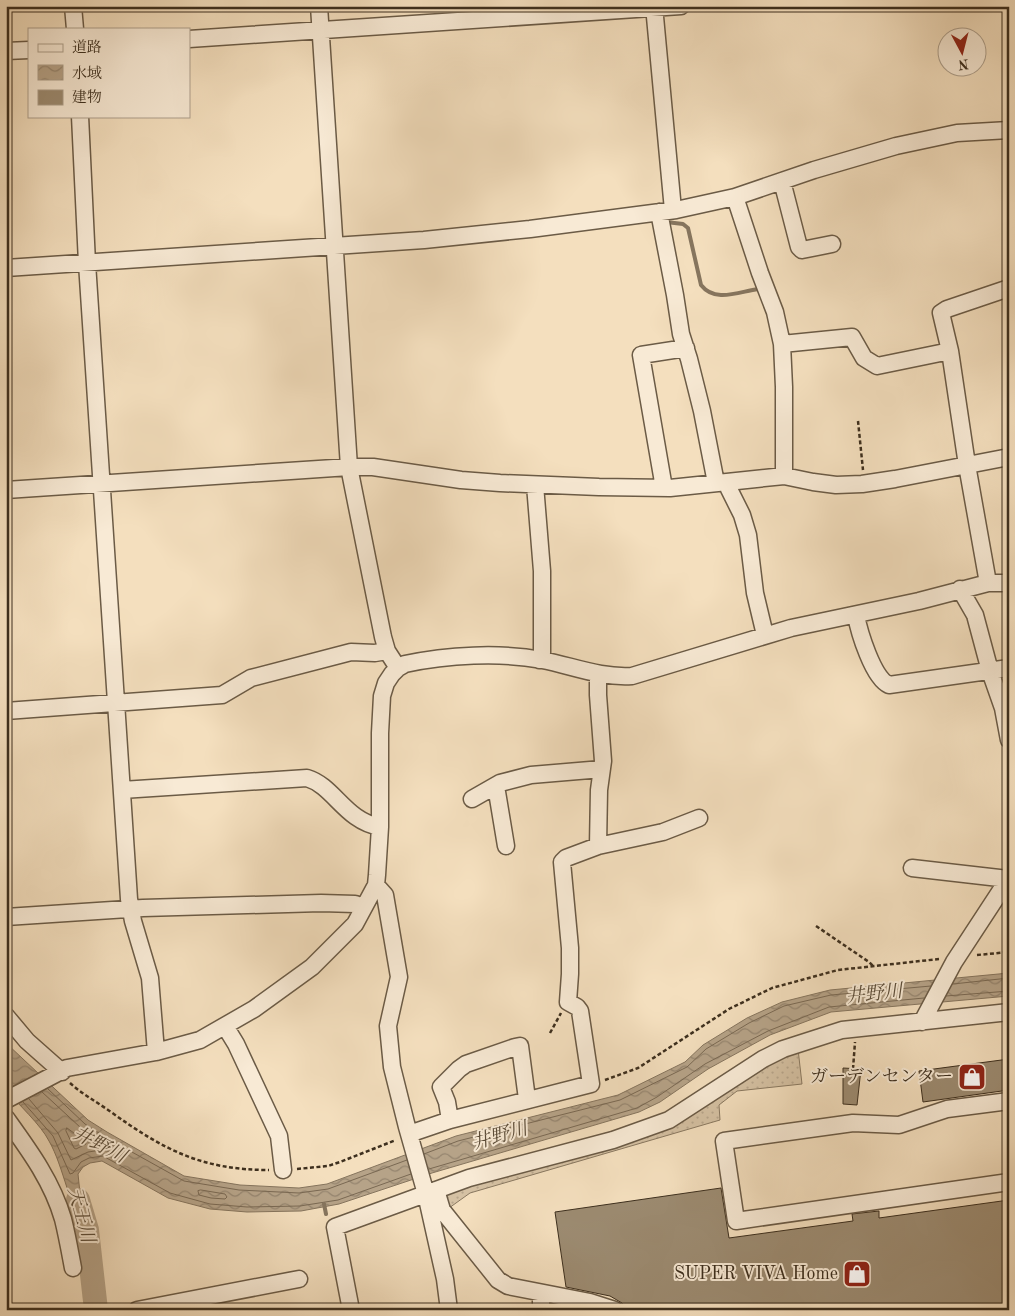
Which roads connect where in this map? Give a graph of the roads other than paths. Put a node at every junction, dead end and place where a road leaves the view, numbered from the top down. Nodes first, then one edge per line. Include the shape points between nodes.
1 (73, 6) edge
2 (319, 6) edge
3 (681, 6) edge
4 (654, 7) edge
5 (75, 28) edge
6 (321, 30) junction
7 (190, 39) edge
8 (28, 50) edge
9 (6, 52) edge
10 (80, 118) edge
11 (1009, 130) edge
12 (782, 181) junction
13 (735, 197) junction
14 (666, 211) junction
15 (832, 244) dead end
16 (334, 246) junction
17 (87, 263) junction
18 (6, 268) edge
19 (1009, 288) edge
20 (782, 344) junction
21 (686, 348) junction
22 (950, 351) junction
23 (1009, 457) edge
24 (968, 465) junction
25 (349, 467) junction
26 (784, 476) junction
27 (722, 483) junction
28 (102, 484) junction
29 (535, 485) junction
30 (664, 488) junction
31 (6, 490) edge
32 (988, 583) junction
33 (1009, 583) edge
34 (960, 589) junction
35 (856, 615) junction
36 (766, 635) junction
37 (387, 651) junction
38 (539, 660) junction
39 (398, 668) junction
40 (1009, 668) edge
41 (990, 671) junction
42 (598, 674) junction
43 (116, 703) junction
44 (6, 711) edge
45 (1009, 740) edge
46 (602, 769) junction
47 (496, 786) junction
48 (122, 790) junction
49 (472, 799) dead end
50 (699, 818) dead end
51 (380, 827) junction
52 (506, 846) dead end
53 (598, 846) junction
54 (912, 868) dead end
55 (1008, 879) edge
56 (376, 885) junction
57 (363, 907) junction
58 (130, 909) junction
59 (6, 917) edge
60 (1009, 1012) edge
61 (6, 1016) edge
62 (922, 1021) junction
63 (225, 1026) junction
64 (156, 1052) junction
65 (62, 1075) junction
66 (527, 1099) junction
67 (6, 1100) edge
68 (1009, 1101) edge
69 (6, 1118) edge
70 (450, 1120) junction
71 (406, 1137) junction
72 (283, 1170) road end
73 (1009, 1182) edge
74 (429, 1191) junction
75 (73, 1268) dead end
76 (299, 1279) dead end
77 (541, 1302) edge
78 (137, 1310) edge
79 (350, 1310) edge
80 (449, 1310) edge
81 (615, 1310) edge

1 - 5 street
2 - 6 street
3 - 4 street
4 - 6 street
4 - 14 street
6 - 7 street
6 - 16 street
8 - 9 street
10 - 17 street
11 - 12 street via 957,133 896,146
12 - 13 street
12 - 15 street via 799,247 802,250
13 - 14 street
13 - 20 street via 775,312
14 - 16 street via 530,229
14 - 21 street via 675,294
16 - 17 street
16 - 25 street
17 - 18 street
17 - 28 street
19 - 22 street via 941,313
20 - 22 street via 852,338 864,358 877,366
20 - 26 street
21 - 27 street
21 - 30 street via 641,355
22 - 24 street
23 - 24 street
24 - 26 street via 864,484 836,485
24 - 32 street
25 - 28 street
25 - 29 street
25 - 37 street
26 - 27 street
27 - 30 street
27 - 36 street via 742,515 748,535
28 - 31 street
28 - 43 street
29 - 30 street
29 - 38 street via 542,571 542,653
32 - 33 street
32 - 34 street
34 - 35 street
34 - 41 street via 975,615
35 - 36 street
35 - 41 street via 872,666 884,683 895,685
36 - 42 street via 632,676
37 - 39 street
37 - 43 street via 351,652 251,678 222,695
38 - 39 street via 501,655 478,656 414,662
38 - 42 street
39 - 51 street via 386,683 382,696
40 - 41 street
41 - 45 street via 1003,708
42 - 46 street
43 - 44 street
43 - 48 street
46 - 47 street via 531,775
46 - 53 street via 598,790
47 - 49 street
47 - 52 street
48 - 51 street via 307,778 318,783 354,816 371,826
48 - 58 street
50 - 53 street via 663,832
51 - 56 street
53 - 66 street via 562,862 570,948 568,1002 580,1011 591,1084
54 - 55 street
55 - 62 street via 951,960
56 - 57 street
56 - 71 street via 387,901 399,976 388,1036
57 - 58 street via 321,903
57 - 63 street via 355,924 312,967
58 - 59 street
58 - 64 street via 150,978
60 - 62 street
61 - 65 street
62 - 74 street via 825,1034 770,1055 668,1120 613,1140
63 - 64 street via 200,1040
63 - 72 street via 279,1136
64 - 65 street via 74,1066
65 - 67 street
66 - 70 street
66 - 70 street via 520,1046 466,1064 441,1087
68 - 73 street via 948,1109 899,1125 853,1122 724,1141 736,1221
69 - 75 street via 47,1180 63,1219
70 - 71 street
71 - 74 street
74 - 77 street via 498,1280
74 - 79 street via 336,1227
74 - 80 street
76 - 78 street
77 - 81 street via 590,1302

